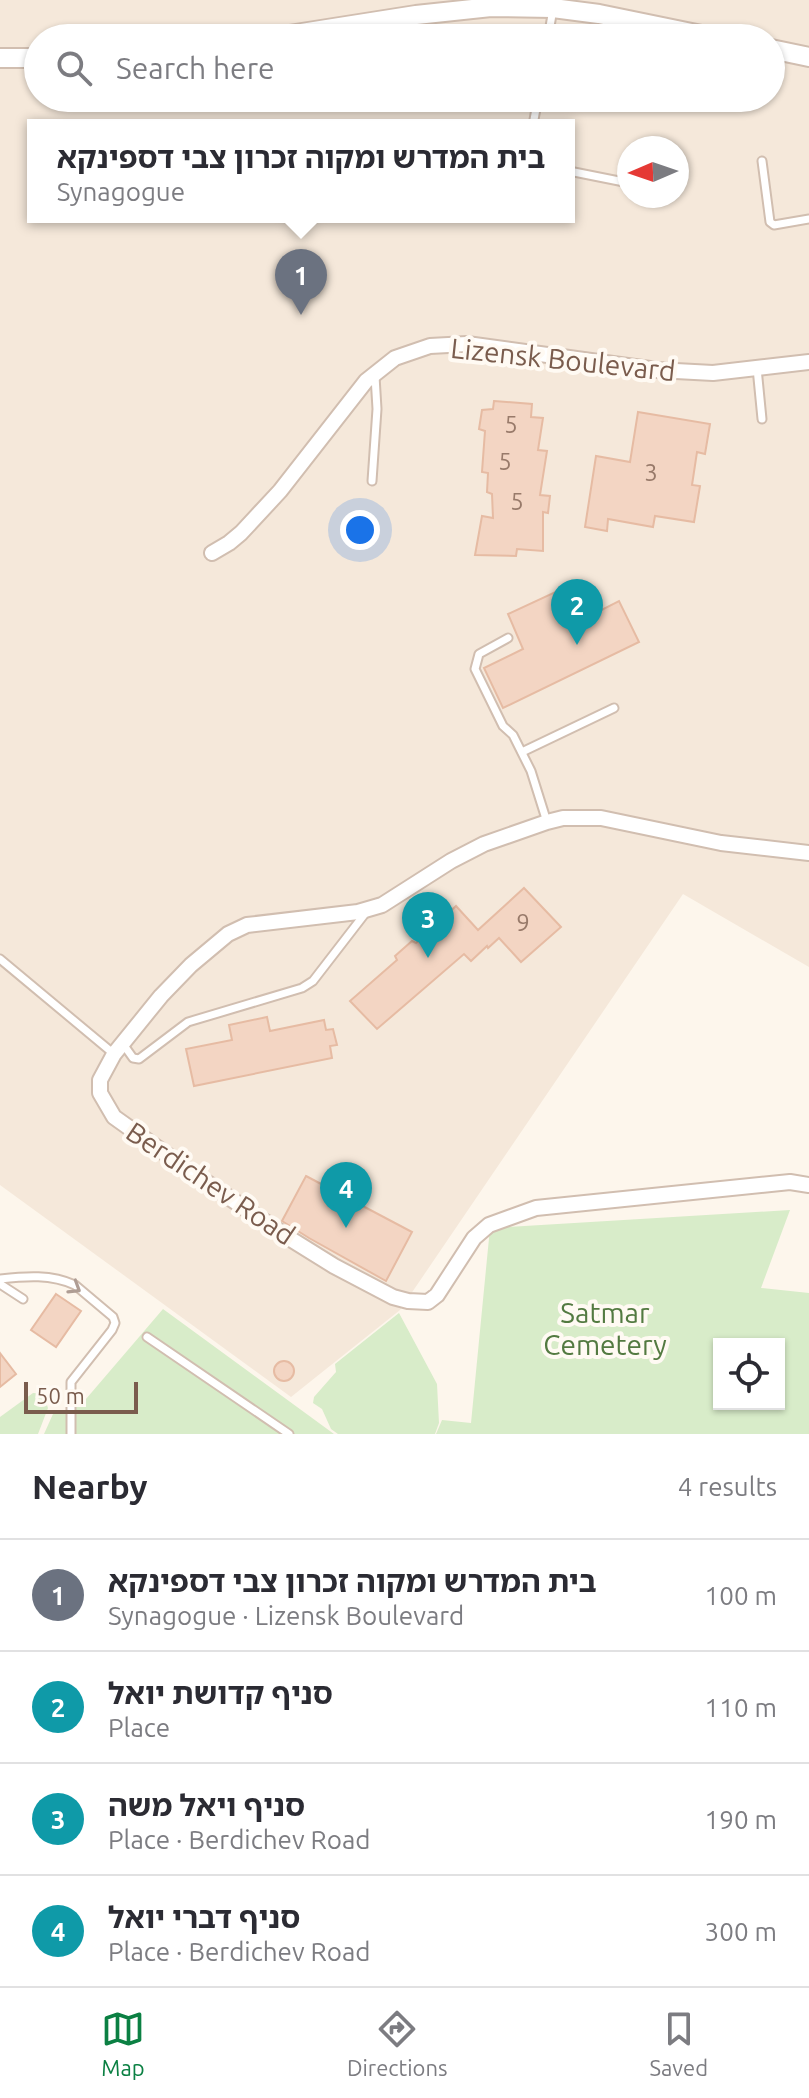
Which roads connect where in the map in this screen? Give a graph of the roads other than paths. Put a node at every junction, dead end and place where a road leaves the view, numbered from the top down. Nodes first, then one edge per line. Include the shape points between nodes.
1 (553, 8) junction
2 (359, 24) edge
3 (550, 24) edge
4 (648, 24) edge
5 (785, 52) edge
6 (809, 57) edge
7 (0, 58) edge
8 (24, 58) edge
9 (762, 161) dead end
10 (575, 172) edge
11 (617, 181) edge
12 (809, 219) edge
13 (809, 362) edge
14 (757, 368) junction
15 (375, 374) junction
16 (762, 419) dead end
17 (372, 481) dead end
18 (212, 553) dead end
19 (508, 638) dead end
20 (614, 708) dead end
21 (522, 752) junction
22 (547, 822) junction
23 (809, 853) edge
24 (368, 908) junction
25 (0, 959) edge
26 (118, 1049) junction
27 (809, 1185) edge
28 (0, 1281) edge
29 (23, 1299) dead end
30 (147, 1337) dead end
31 (73, 1432) edge
32 (289, 1434) edge

1 - 2 street via 462,9
1 - 3 lane
1 - 4 street
5 - 6 street
7 - 8 street
9 - 12 lane via 770,222
10 - 11 lane
13 - 14 street, Lizensk Boulevard
14 - 15 street, Lizensk Boulevard via 713,373 657,370 467,344 430,346 395,358
14 - 16 lane
15 - 17 lane
15 - 18 street, Lizensk Boulevard via 280,491 241,533
19 - 21 lane via 479,654 475,669
20 - 21 lane
21 - 22 lane
22 - 23 street, Berdichev Road via 601,818 721,843
22 - 24 street, Berdichev Road via 484,844 382,905
24 - 26 street, Berdichev Road via 247,925 228,934 161,996
24 - 26 lane via 313,981 302,988 188,1022 139,1059
25 - 26 lane
26 - 27 street, Berdichev Road via 100,1080 100,1093 114,1117 289,1238 408,1301 428,1302 437,1295 474,1238 489,1225 536,1208 790,1182
28 - 29 lane
28 -> 31 lane via 35,1276 68,1282 113,1317 114,1326 71,1382
30 - 32 lane

